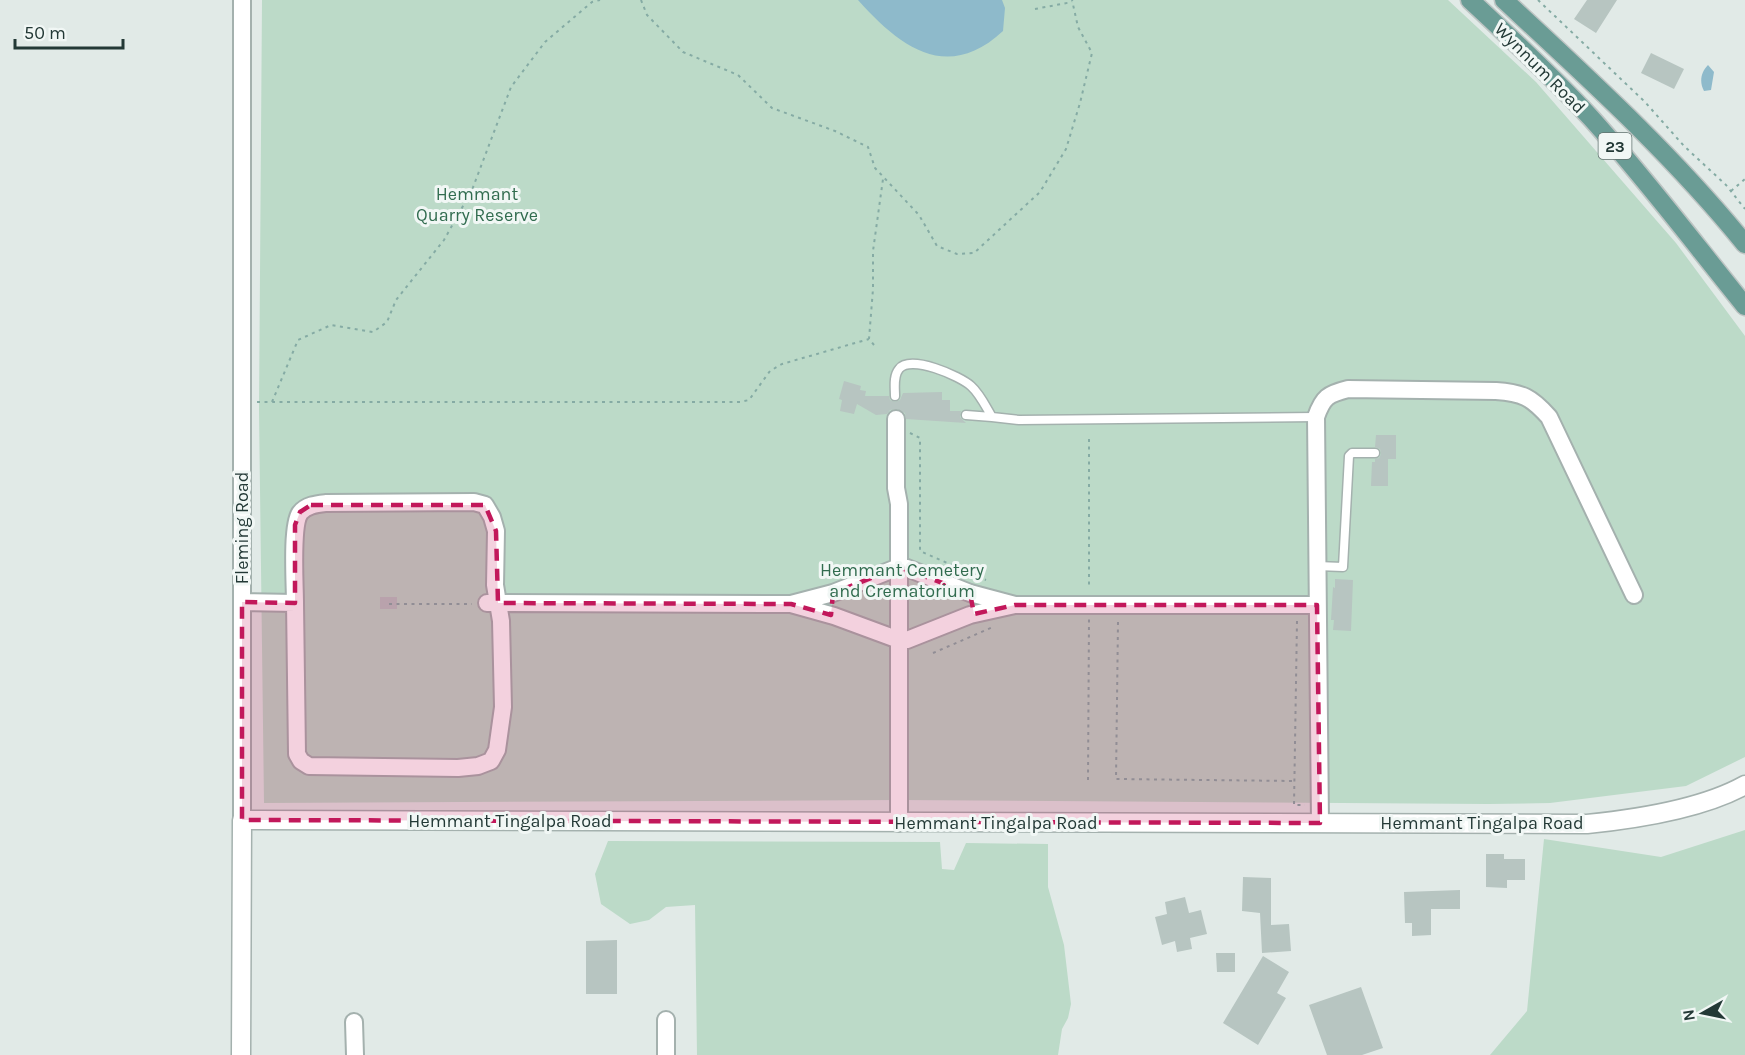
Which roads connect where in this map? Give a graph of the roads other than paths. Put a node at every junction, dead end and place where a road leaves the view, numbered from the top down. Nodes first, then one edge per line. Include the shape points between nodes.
1 (242, 0) edge
2 (1470, 0) edge
3 (1504, 0) edge
4 (1745, 244) edge
5 (1745, 306) edge
6 (895, 396) dead end
7 (966, 415) dead end
8 (992, 417) junction
9 (1316, 417) junction
10 (896, 425) road end
11 (1375, 453) dead end
12 (1317, 566) junction
13 (899, 567) junction
14 (833, 593) junction
15 (970, 593) junction
16 (1634, 595) dead end
17 (242, 602) junction
18 (295, 603) junction
19 (493, 603) junction
20 (791, 604) junction
21 (1014, 605) junction
22 (1317, 605) junction
23 (834, 615) junction
24 (970, 615) junction
25 (899, 640) junction
26 (1745, 785) edge
27 (1320, 814) junction
28 (242, 820) junction
29 (899, 823) junction
30 (666, 1020) dead end
31 (354, 1022) dead end
32 (241, 1055) edge
33 (355, 1055) edge
34 (666, 1055) edge

1 - 17 street, Fleming Road
2 - 5 main road, Wynnum Road / 23 via 1591,119
3 - 4 main road, Wynnum Road / 23 via 1643,131
6 - 8 lane via 898,370 908,363 920,364 972,386
7 - 8 lane
8 - 9 lane
9 - 12 street
9 - 16 street via 1329,394 1348,389 1496,391 1533,399 1549,417
10 - 13 street
11 - 12 lane via 1349,456 1343,567
12 - 22 street
13 - 14 street
13 - 15 street
13 - 25 street
14 - 20 street
14 - 23 street
15 - 21 street
15 - 24 street
17 - 18 street
17 - 28 street, Fleming Road
18 - 19 street via 295,525 300,512 311,505 474,502 485,505 496,531
18 - 19 street via 297,754 301,762 309,766 458,768 491,761 497,750 503,707 501,621
19 - 20 street
20 - 23 street
21 - 22 street
21 - 24 street
22 - 27 street
23 - 25 street
24 - 25 street
25 - 29 street
26 - 27 street, Hemmant Tingalpa Road via 1684,808 1587,824
27 - 29 street, Hemmant Tingalpa Road
28 - 29 street, Hemmant Tingalpa Road
28 - 32 street, Fleming Road
30 - 34 street
31 - 33 street

